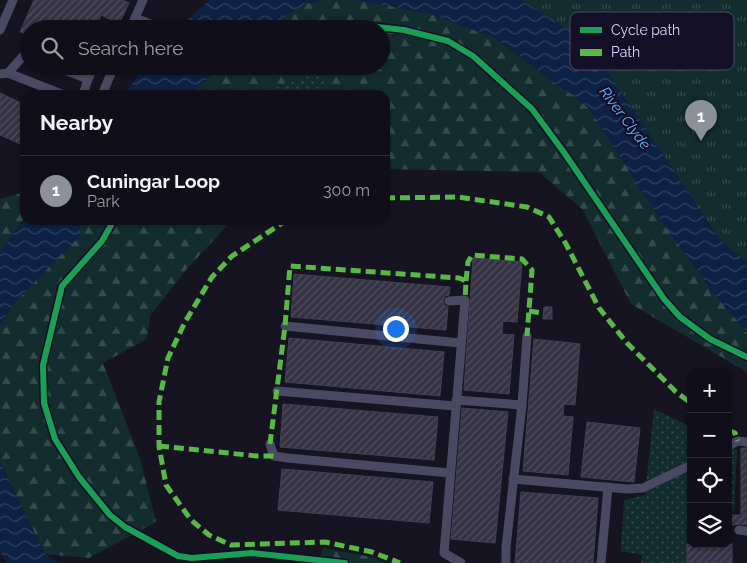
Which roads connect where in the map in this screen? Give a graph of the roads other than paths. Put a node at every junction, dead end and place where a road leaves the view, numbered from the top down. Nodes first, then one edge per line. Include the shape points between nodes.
1 (12, 0) edge
2 (141, 1) edge
3 (135, 18) joint
4 (140, 20) edge
5 (0, 30) edge
6 (20, 59) edge
7 (4, 74) edge
8 (78, 75) edge
9 (90, 75) edge
10 (110, 75) edge
11 (88, 79) junction
12 (50, 90) edge
13 (85, 90) edge
14 (104, 90) edge
15 (449, 300) dead end
16 (285, 326) dead end
17 (527, 336) dead end
18 (460, 343) junction
19 (277, 391) dead end
20 (455, 403) junction
21 (522, 405) junction
22 (747, 442) edge
23 (270, 444) dead end
24 (732, 444) edge
25 (687, 467) edge
26 (450, 473) junction
27 (513, 479) junction
28 (608, 487) junction
29 (461, 563) edge
30 (506, 563) edge
31 (601, 563) edge

1 - 5 street
2 - 3 street
3 - 4 street
6 - 7 street
7 - 12 street
8 - 11 street
9 - 11 street
10 - 14 street
11 - 13 street
15 - 18 street via 465,300
16 - 18 street
17 - 21 street
18 - 20 street
19 - 20 street
20 - 21 street
20 - 26 street
21 - 27 street
22 - 24 street
23 - 26 street via 274,456 286,458
25 - 28 street via 644,488
26 - 29 street via 444,552
27 - 28 street
27 - 30 street
28 - 31 street

